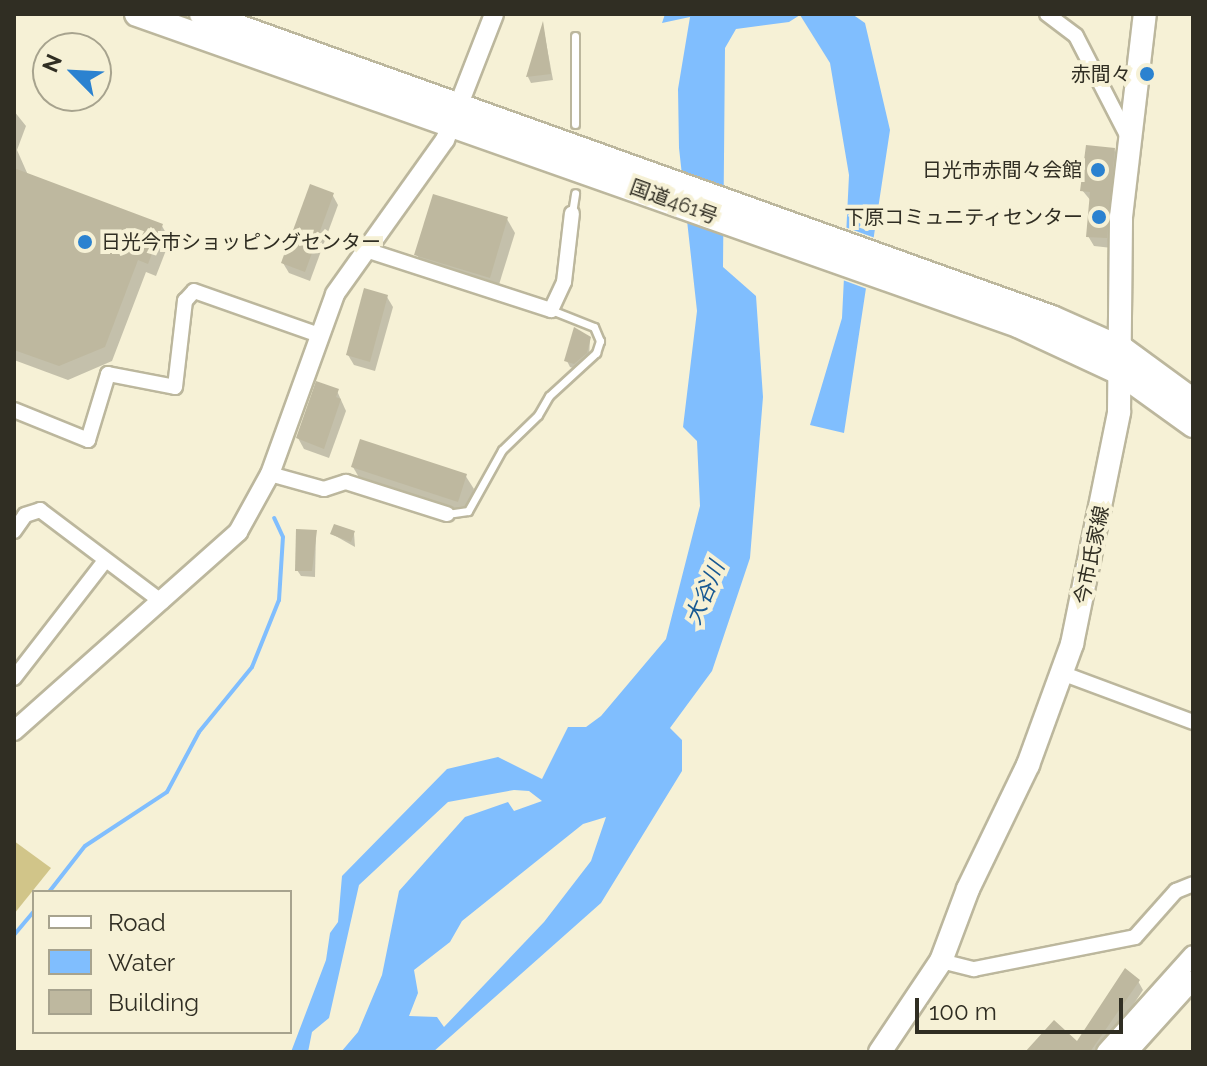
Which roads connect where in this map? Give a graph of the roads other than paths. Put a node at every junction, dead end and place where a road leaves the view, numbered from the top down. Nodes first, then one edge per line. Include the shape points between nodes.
1 (137, 14) edge
2 (202, 14) edge
3 (494, 14) edge
4 (1047, 14) edge
5 (1145, 14) edge
6 (575, 36) dead end
7 (457, 115) junction
8 (575, 124) dead end
9 (1128, 137) junction
10 (575, 193) dead end
11 (572, 213) joint
12 (363, 249) junction
13 (551, 310) junction
14 (319, 335) junction
15 (1122, 361) junction
16 (1193, 401) edge
17 (14, 410) edge
18 (1193, 425) edge
19 (270, 474) junction
20 (447, 514) joint
21 (14, 531) edge
22 (104, 562) junction
23 (162, 602) junction
24 (1064, 674) junction
25 (14, 678) edge
26 (1193, 722) edge
27 (14, 731) edge
28 (1193, 884) edge
29 (1193, 955) edge
30 (941, 961) junction
31 (1193, 980) edge
32 (880, 1052) edge
33 (1106, 1052) edge
34 (1128, 1052) edge

1 - 7 highway, 国道461号
2 - 7 highway, 国道461号
3 - 7 street
4 - 9 street via 1076,36
5 - 9 main road, 今市氏家線
6 - 8 lane
7 - 12 street
7 - 15 highway, 国道461号 via 1018,316
9 - 15 main road, 今市氏家線 via 1121,217
10 - 11 lane
11 - 13 street via 564,282
12 - 13 street
12 - 14 street via 335,294
13 - 20 lane via 594,327 600,341 596,353 502,450 468,511
14 - 17 street via 194,291 185,301 175,387 108,374 88,440
14 - 19 street
15 - 16 highway, 国道461号
15 - 18 highway, 国道461号
15 - 24 main road, 今市氏家線 via 1116,436
19 - 20 street via 324,489 346,482
19 - 23 street via 238,532
21 - 22 street via 25,515 40,510
22 - 23 street
22 - 25 street
23 - 27 street
24 - 26 street
24 - 30 main road, 今市氏家線
28 - 30 street via 1176,891 1135,937 974,969
29 - 33 street
30 - 32 main road, 今市氏家線
31 - 34 street

